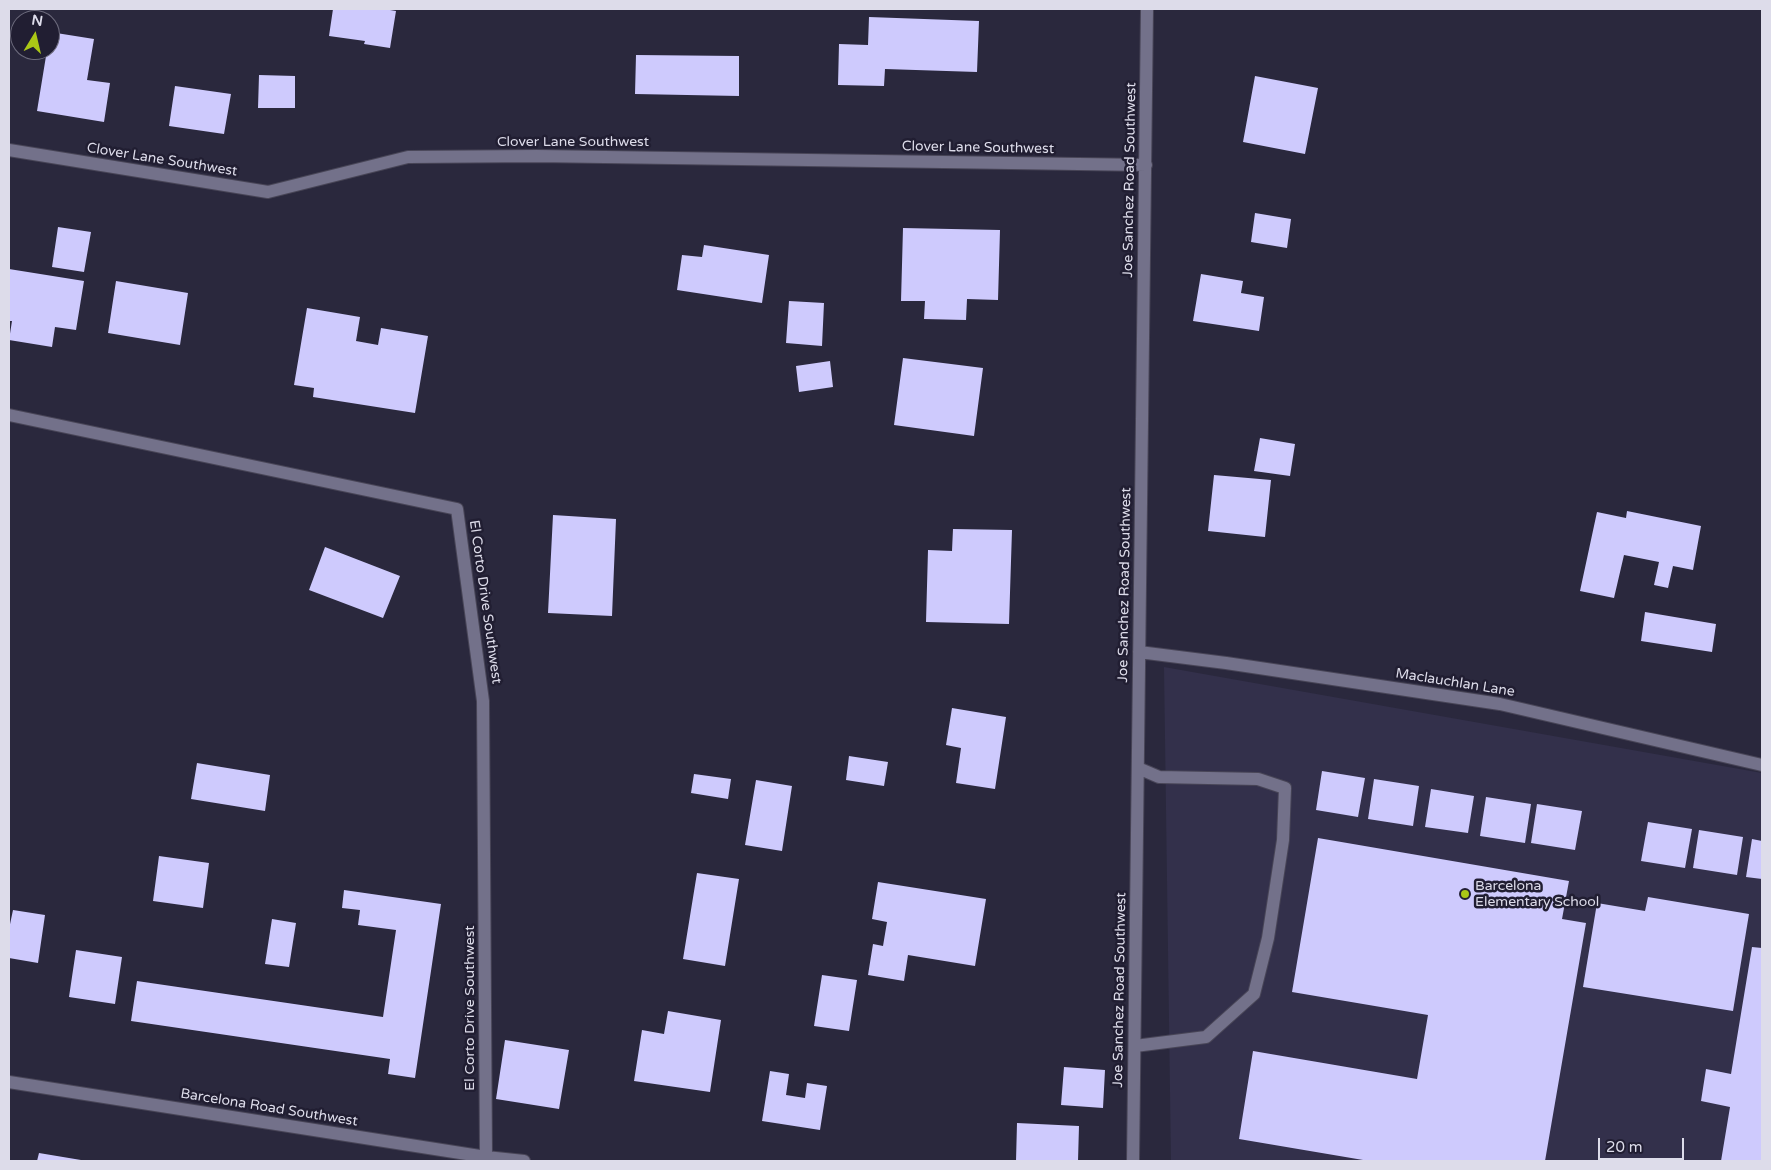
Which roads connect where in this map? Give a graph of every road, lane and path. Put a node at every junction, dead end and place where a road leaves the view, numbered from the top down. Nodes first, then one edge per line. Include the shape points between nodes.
1 (1147, 9) edge
2 (9, 150) edge
3 (1146, 165) junction
4 (9, 416) edge
5 (1139, 652) junction
6 (1762, 765) edge
7 (1138, 768) junction
8 (1134, 1046) junction
9 (9, 1082) edge
10 (486, 1157) junction
11 (524, 1161) edge
12 (1133, 1161) edge

1 - 3 street, Joe Sanchez Road Southwest
2 - 3 street, Clover Lane Southwest via 268,192 408,157
3 - 5 street, Joe Sanchez Road Southwest
4 - 10 street, El Corto Drive Southwest via 457,509 483,701
5 - 6 street, Maclauchlan Lane via 1500,704
5 - 7 street, Joe Sanchez Road Southwest
7 - 8 street, Joe Sanchez Road Southwest
7 - 8 street via 1159,777 1258,779 1285,788 1283,840 1268,938 1254,994 1206,1037
8 - 12 street, Joe Sanchez Road Southwest
9 - 10 street, Barcelona Road Southwest
10 - 11 street, Barcelona Road Southwest

